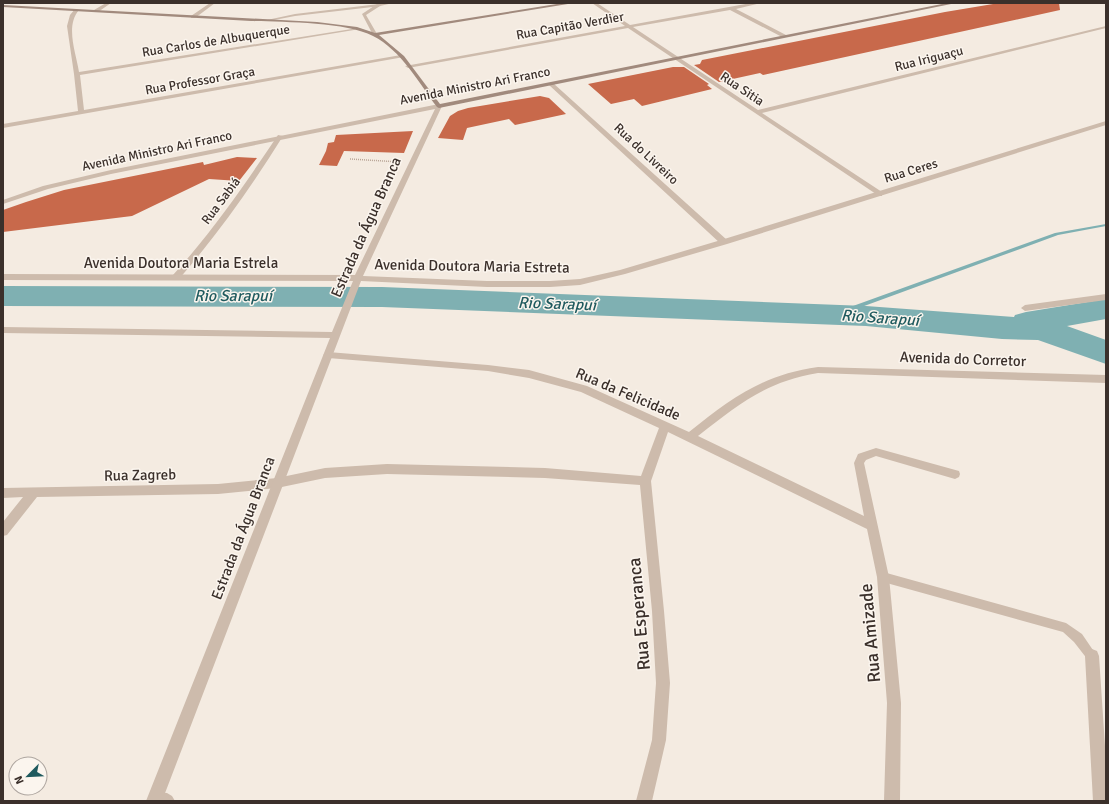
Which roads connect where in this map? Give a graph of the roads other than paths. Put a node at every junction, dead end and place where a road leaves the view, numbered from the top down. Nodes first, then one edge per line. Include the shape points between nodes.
1 (109, 3) edge
2 (213, 3) edge
3 (391, 3) edge
4 (572, 3) edge
5 (594, 3) edge
6 (759, 3) edge
7 (954, 3) edge
8 (379, 5) junction
9 (3, 6) edge
10 (731, 8) junction
11 (78, 10) junction
12 (96, 11) junction
13 (193, 17) junction
14 (269, 20) junction
15 (629, 27) junction
16 (1106, 27) edge
17 (358, 29) junction
18 (375, 34) junction
19 (784, 36) junction
20 (401, 57) junction
21 (677, 58) junction
22 (408, 66) junction
23 (77, 74) junction
24 (551, 84) junction
25 (439, 106) junction
26 (757, 112) junction
27 (81, 113) junction
28 (1106, 123) edge
29 (3, 126) edge
30 (280, 136) junction
31 (879, 194) junction
32 (3, 202) edge
33 (724, 242) junction
34 (3, 277) edge
35 (176, 277) junction
36 (358, 278) junction
37 (1106, 297) edge
38 (1025, 308) dead end
39 (3, 330) edge
40 (336, 335) junction
41 (328, 355) junction
42 (1106, 379) edge
43 (665, 426) junction
44 (690, 437) junction
45 (956, 474) dead end
46 (645, 481) junction
47 (277, 483) junction
48 (34, 492) junction
49 (3, 493) edge
50 (873, 526) junction
51 (3, 531) edge
52 (884, 577) junction
53 (1092, 656) joint
54 (159, 801) edge
55 (644, 801) edge
56 (892, 801) edge
57 (1101, 801) edge

1 - 12 street
2 - 13 street
3 - 8 street
4 - 18 main road
5 - 15 street, Rua Sitia
6 - 10 street, Rua Capitão Verdier
7 - 19 main road, Avenida Ministro Ari Franco
8 - 14 street
8 - 18 street via 366,12 364,16
9 - 11 main road
10 - 15 street, Rua Capitão Verdier
10 - 19 street
11 - 12 main road
11 - 23 street via 72,15 69,26
12 - 13 main road
13 - 14 main road
14 - 17 main road
15 - 21 street, Rua Sitia
15 - 22 street, Rua Capitão Verdier
16 - 26 street, Rua Iriguaçu
17 - 18 main road
17 - 23 street, Rua Carlos de Albuquerque
18 - 20 main road
19 - 21 main road, Avenida Ministro Ari Franco
20 - 22 main road
20 - 27 street, Rua Professor Graça
21 - 24 main road, Avenida Ministro Ari Franco
21 - 26 street, Rua Sitia
22 - 25 main road
23 - 27 street
24 - 25 main road, Avenida Ministro Ari Franco
24 - 33 street, Rua do Livreiro
25 - 30 street, Avenida Ministro Ari Franco
25 - 36 street, Estrada da Água Branca
26 - 31 street, Rua Sitia
27 - 29 street, Rua Professor Graça
28 - 31 street, Rua Ceres
30 - 32 street, Avenida Ministro Ari Franco via 116,171
30 - 35 street, Rua Sabiá via 220,223
31 - 33 street, Rua Ceres
33 - 36 street, Avenida Doutora Maria Estreta via 580,282 487,284
34 - 35 street, Avenida Doutora Maria Estrela
35 - 36 street, Avenida Doutora Maria Estrela
36 - 40 street, Estrada da Água Branca
37 - 38 street
39 - 40 street
40 - 41 street, Estrada da Água Branca
41 - 43 street, Rua da Felicidade via 488,368 529,374 584,389
41 - 47 street, Estrada da Água Branca
42 - 44 street, Avenida do Corretor via 818,370 800,372 773,380 744,395
43 - 44 street, Rua da Felicidade
43 - 46 street, Rua Esperanca
44 - 50 street, Rua da Felicidade
45 - 50 street, Rua Amizade via 876,452 862,457 859,463
46 - 47 street, Rua Zagreb via 545,473 387,469 325,473
46 - 55 street, Rua Esperanca via 663,682 659,740
47 - 48 street, Rua Zagreb via 218,489
47 - 54 street, Estrada da Água Branca
48 - 49 street, Rua Zagreb
48 - 51 street
50 - 52 street, Rua Amizade
52 - 53 lane via 1066,628
52 - 56 street, Rua Amizade via 894,703
53 - 57 street

